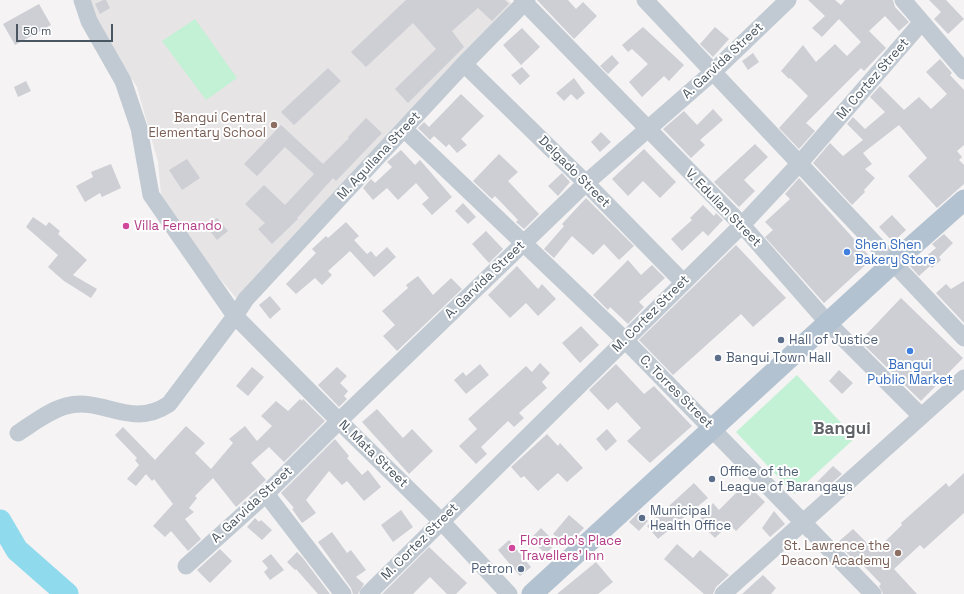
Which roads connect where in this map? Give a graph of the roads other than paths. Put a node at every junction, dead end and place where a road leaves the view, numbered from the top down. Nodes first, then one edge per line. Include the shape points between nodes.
1 (82, 0) edge
2 (646, 0) edge
3 (788, 0) edge
4 (903, 0) edge
5 (524, 1) edge
6 (921, 23) junction
7 (464, 64) junction
8 (964, 71) edge
9 (714, 72) junction
10 (404, 129) junction
11 (648, 129) junction
12 (799, 164) junction
13 (586, 183) junction
14 (964, 200) edge
15 (742, 225) junction
16 (525, 242) junction
17 (893, 263) junction
18 (683, 282) junction
19 (235, 316) junction
20 (828, 323) junction
21 (964, 338) edge
22 (625, 340) junction
23 (964, 378) edge
24 (920, 415) junction
25 (339, 421) junction
26 (713, 429) junction
27 (18, 433) dead end
28 (266, 494) junction
29 (441, 521) junction
30 (803, 523) junction
31 (186, 566) dead end
32 (343, 594) edge
33 (368, 594) edge
34 (509, 594) edge
35 (532, 594) edge
36 (722, 594) edge
37 (873, 594) edge

1 - 19 street, N. Mata Street via 89,20 123,81 139,128 151,195
2 - 9 street
3 - 9 street, A. Garvida Street
4 - 6 street
5 - 7 street, M. Agullana Street
5 - 11 street, V. Edulian Street
6 - 8 street
6 - 12 street, M. Cortez Street
7 - 10 street, M. Agullana Street
7 - 13 street, Delgado Street
9 - 11 street, A. Garvida Street
9 - 12 street
10 - 16 street, C. Torres Street
10 - 19 street, M. Agullana Street via 246,299
11 - 13 street, A. Garvida Street
11 - 15 street, V. Edulian Street
12 - 15 street, M. Cortez Street
12 - 17 street
13 - 16 street, A. Garvida Street
13 - 18 street, Delgado Street
14 - 17 main road
15 - 18 street, M. Cortez Street
15 - 20 street, V. Edulian Street
16 - 22 street, C. Torres Street
16 - 25 street, A. Garvida Street
17 - 20 main road
17 - 21 street
18 - 22 street, M. Cortez Street
19 - 25 street, N. Mata Street
19 - 27 street, M. Agullana Street via 169,404 159,410 133,415 87,404 66,406
20 - 24 street, V. Edulian Street
20 - 26 main road
22 - 26 street, C. Torres Street
22 - 29 street, M. Cortez Street
23 - 24 street
24 - 30 street
25 - 28 street, A. Garvida Street
25 - 29 street, N. Mata Street
26 - 30 street, C. Torres Street
26 - 35 main road
28 - 31 street, A. Garvida Street
28 - 32 street
29 - 33 street, M. Cortez Street
29 - 34 street, N. Mata Street
30 - 36 street
30 - 37 street, C. Torres Street

